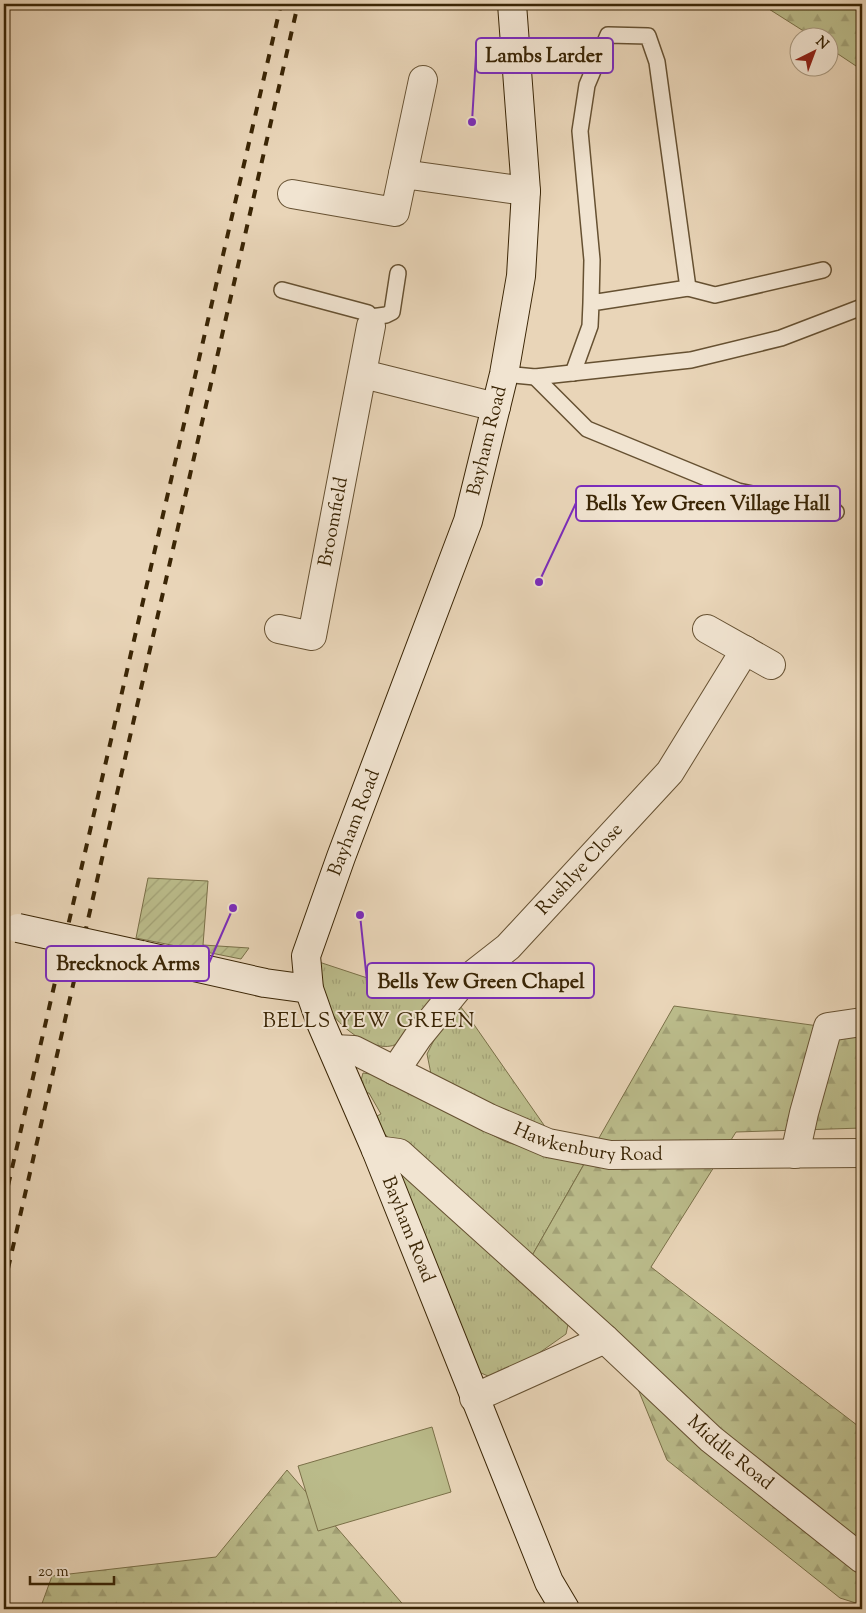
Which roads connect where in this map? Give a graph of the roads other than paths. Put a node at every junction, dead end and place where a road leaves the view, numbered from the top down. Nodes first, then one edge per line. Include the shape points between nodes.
1 (512, 4) edge
2 (423, 80) dead end
3 (403, 174) junction
4 (526, 191) junction
5 (292, 194) dead end
6 (823, 270) dead end
7 (398, 273) dead end
8 (688, 288) junction
9 (282, 290) dead end
10 (591, 303) junction
11 (862, 307) edge
12 (371, 322) junction
13 (573, 373) junction
14 (363, 374) junction
15 (504, 374) junction
16 (535, 378) junction
17 (496, 407) junction
18 (836, 512) dead end
19 (279, 629) dead end
20 (707, 629) dead end
21 (745, 650) junction
22 (771, 665) dead end
23 (11, 928) edge
24 (309, 989) junction
25 (862, 1022) edge
26 (334, 1049) junction
27 (395, 1071) junction
28 (376, 1150) junction
29 (862, 1153) edge
30 (795, 1154) junction
31 (605, 1339) junction
32 (474, 1398) junction
33 (862, 1558) edge
34 (565, 1609) edge

1 - 4 street, Bayham Road
2 - 3 street
3 - 4 street
3 - 5 street via 395,212
4 - 15 street, Bayham Road via 521,276
6 - 8 lane via 715,295
7 - 12 lane via 392,312
8 - 10 lane
8 - 10 lane via 657,62 648,36 608,35 587,85 580,130 592,260
9 - 12 lane via 357,309
10 - 13 lane via 590,326
11 - 13 lane via 781,338 691,360
12 - 14 street, Broomfield
13 - 16 lane
14 - 17 street
14 - 19 street, Broomfield via 312,636
15 - 16 lane
15 - 17 street, Bayham Road
16 - 18 lane via 587,429 738,491
17 - 24 street, Bayham Road via 468,522 306,956
20 - 21 street
21 - 22 street
21 - 27 street, Rushlye Close via 670,772 508,947 462,984 418,1037
23 - 24 street, bridge via 265,983
24 - 26 street, Bayham Road
25 - 30 street via 828,1027
26 - 27 street, Hawkenbury Road via 354,1050
26 - 28 street, Bayham Road
27 - 30 street, Hawkenbury Road via 489,1118 548,1143 610,1155
28 - 31 street, Middle Road via 399,1153
28 - 32 street, Bayham Road
29 - 30 street, Hawkenbury Road
31 - 32 street
31 - 33 street, Middle Road via 711,1439
32 - 34 street, Bayham Road via 549,1582

